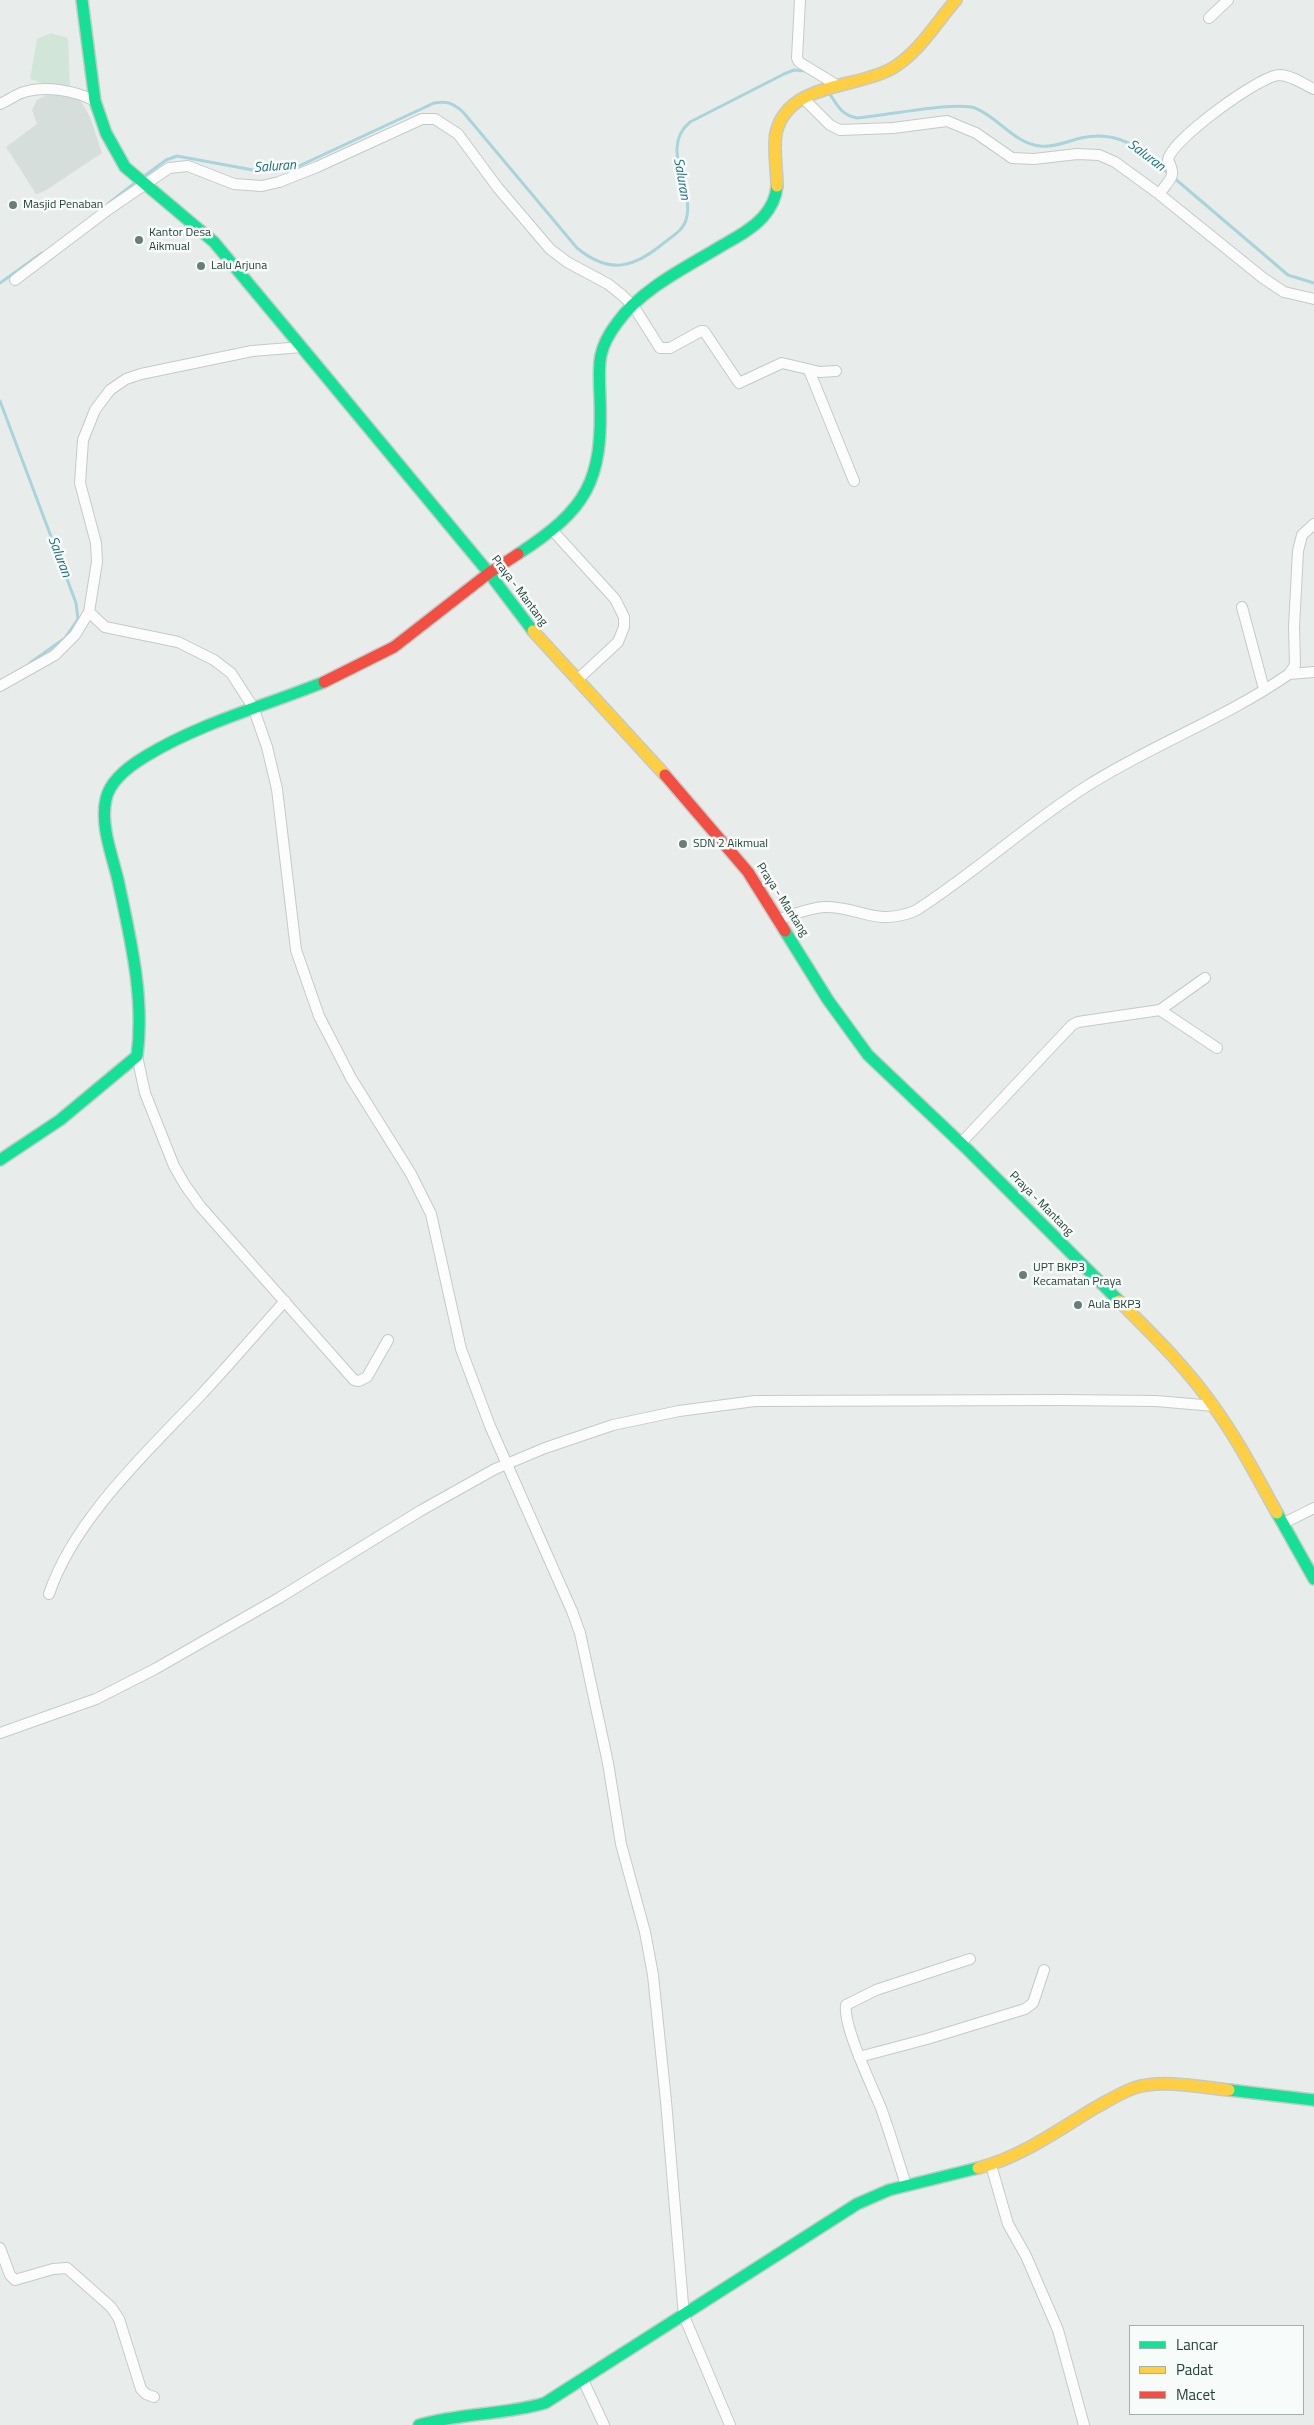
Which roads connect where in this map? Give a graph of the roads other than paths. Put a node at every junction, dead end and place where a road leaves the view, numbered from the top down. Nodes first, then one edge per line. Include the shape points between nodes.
1 (82, 0) edge
2 (800, 0) edge
3 (956, 0) edge
4 (1228, 0) edge
5 (1209, 18) dead end
6 (832, 85) junction
7 (1314, 89) edge
8 (804, 98) junction
9 (95, 101) junction
10 (0, 104) edge
11 (144, 184) junction
12 (1162, 190) junction
13 (14, 280) dead end
14 (1314, 299) edge
15 (634, 307) junction
16 (298, 342) junction
17 (809, 370) junction
18 (836, 370) dead end
19 (854, 481) dead end
20 (1314, 524) edge
21 (552, 530) junction
22 (489, 573) junction
23 (1242, 607) dead end
24 (89, 612) junction
25 (1314, 672) edge
26 (1289, 674) junction
27 (577, 680) junction
28 (0, 686) edge
29 (1264, 689) junction
30 (253, 707) junction
31 (779, 919) junction
32 (1205, 978) dead end
33 (1160, 1010) junction
34 (1216, 1048) dead end
35 (137, 1056) junction
36 (962, 1144) junction
37 (0, 1160) edge
38 (285, 1301) junction
39 (388, 1340) dead end
40 (1214, 1406) junction
41 (508, 1464) junction
42 (1314, 1508) edge
43 (1284, 1522) junction
44 (1314, 1579) edge
45 (49, 1594) dead end
46 (0, 1732) edge
47 (970, 1959) dead end
48 (1044, 1970) dead end
49 (860, 2057) junction
50 (1314, 2100) edge
51 (991, 2165) junction
52 (906, 2185) junction
53 (0, 2248) edge
54 (684, 2316) junction
55 (583, 2380) junction
56 (154, 2397) dead end
57 (425, 2424) edge
58 (604, 2425) edge
59 (730, 2425) edge
60 (1084, 2425) edge

1 - 9 street
2 - 6 street via 797,58
3 - 6 street via 903,61 873,75
4 - 5 street
6 - 8 street
7 - 12 street via 1283,75 1254,84 1171,150 1168,160 1174,170 1173,175
8 - 12 street via 830,125 840,130 884,129 946,121 976,133 1012,158 1034,160 1077,154 1099,155
8 - 15 street via 788,110 777,128 776,195 765,215
9 - 10 street via 84,94 48,89 22,93
9 - 11 street, Praya - Mantang via 106,133 124,167
11 - 13 street
11 - 15 street via 177,166 188,166 234,184 262,186 279,182 422,119 435,119 458,134 550,249 566,262 608,284
11 - 16 street, Praya - Mantang via 214,242
12 - 14 street via 1263,278 1284,292
15 - 17 street via 660,348 665,350 700,331 707,333 739,383 782,362
15 - 21 street via 603,340 599,356 598,458 592,481 569,516
16 - 22 street, Praya - Mantang
16 - 24 street via 140,374 110,390 95,410 83,440 80,484 96,543 97,562
17 - 18 street via 827,373
17 - 19 street
20 - 26 street via 1302,535 1298,551 1295,664
21 - 22 street
21 - 27 street via 615,599 624,617 618,642
22 - 27 street, Praya - Mantang via 539,640
22 - 30 street via 415,634 380,655 318,685
23 - 29 street
24 - 28 street via 75,635 55,655
24 - 30 street via 105,627 178,642 214,660 231,672
25 - 26 street
26 - 29 street
27 - 31 street, Praya - Mantang via 656,764 742,865
29 - 31 street via 1086,786 915,911 899,917 883,917 825,907
30 - 35 street via 200,728 131,766 108,791 103,809 139,1004
30 - 41 street via 277,789 296,950 319,1016 351,1078 431,1214 461,1349
31 - 36 street, Praya - Mantang via 828,1000 868,1054
32 - 33 street
33 - 34 street
33 - 36 street via 1091,1019 1072,1025
35 - 37 street via 60,1120
35 - 38 street via 148,1101 174,1166 200,1206
36 - 40 street, Praya - Mantang via 1176,1358
38 - 39 street via 354,1380 360,1382 367,1377
38 - 45 street via 126,1475 73,1543 58,1568
40 - 41 street via 1062,1400 755,1401 679,1411 613,1425
40 - 43 street, Praya - Mantang
41 - 46 street via 420,1511 155,1670 96,1699
41 - 54 street via 580,1633 608,1763 621,1844 645,1932 653,1975 665,2092
42 - 43 street
43 - 44 street, Praya - Mantang
47 - 49 street via 876,1990 847,2004 847,2016
48 - 49 street via 1033,2002 1025,2009
49 - 52 street via 881,2108
50 - 51 street via 1191,2086 1134,2088
51 - 52 street
51 - 60 street via 1008,2224 1026,2256 1058,2330
52 - 54 street via 857,2204
53 - 56 street via 13,2280 67,2268 106,2300 118,2319 141,2389
54 - 55 street
54 - 59 street
55 - 57 street via 533,2408 454,2417
55 - 58 street

